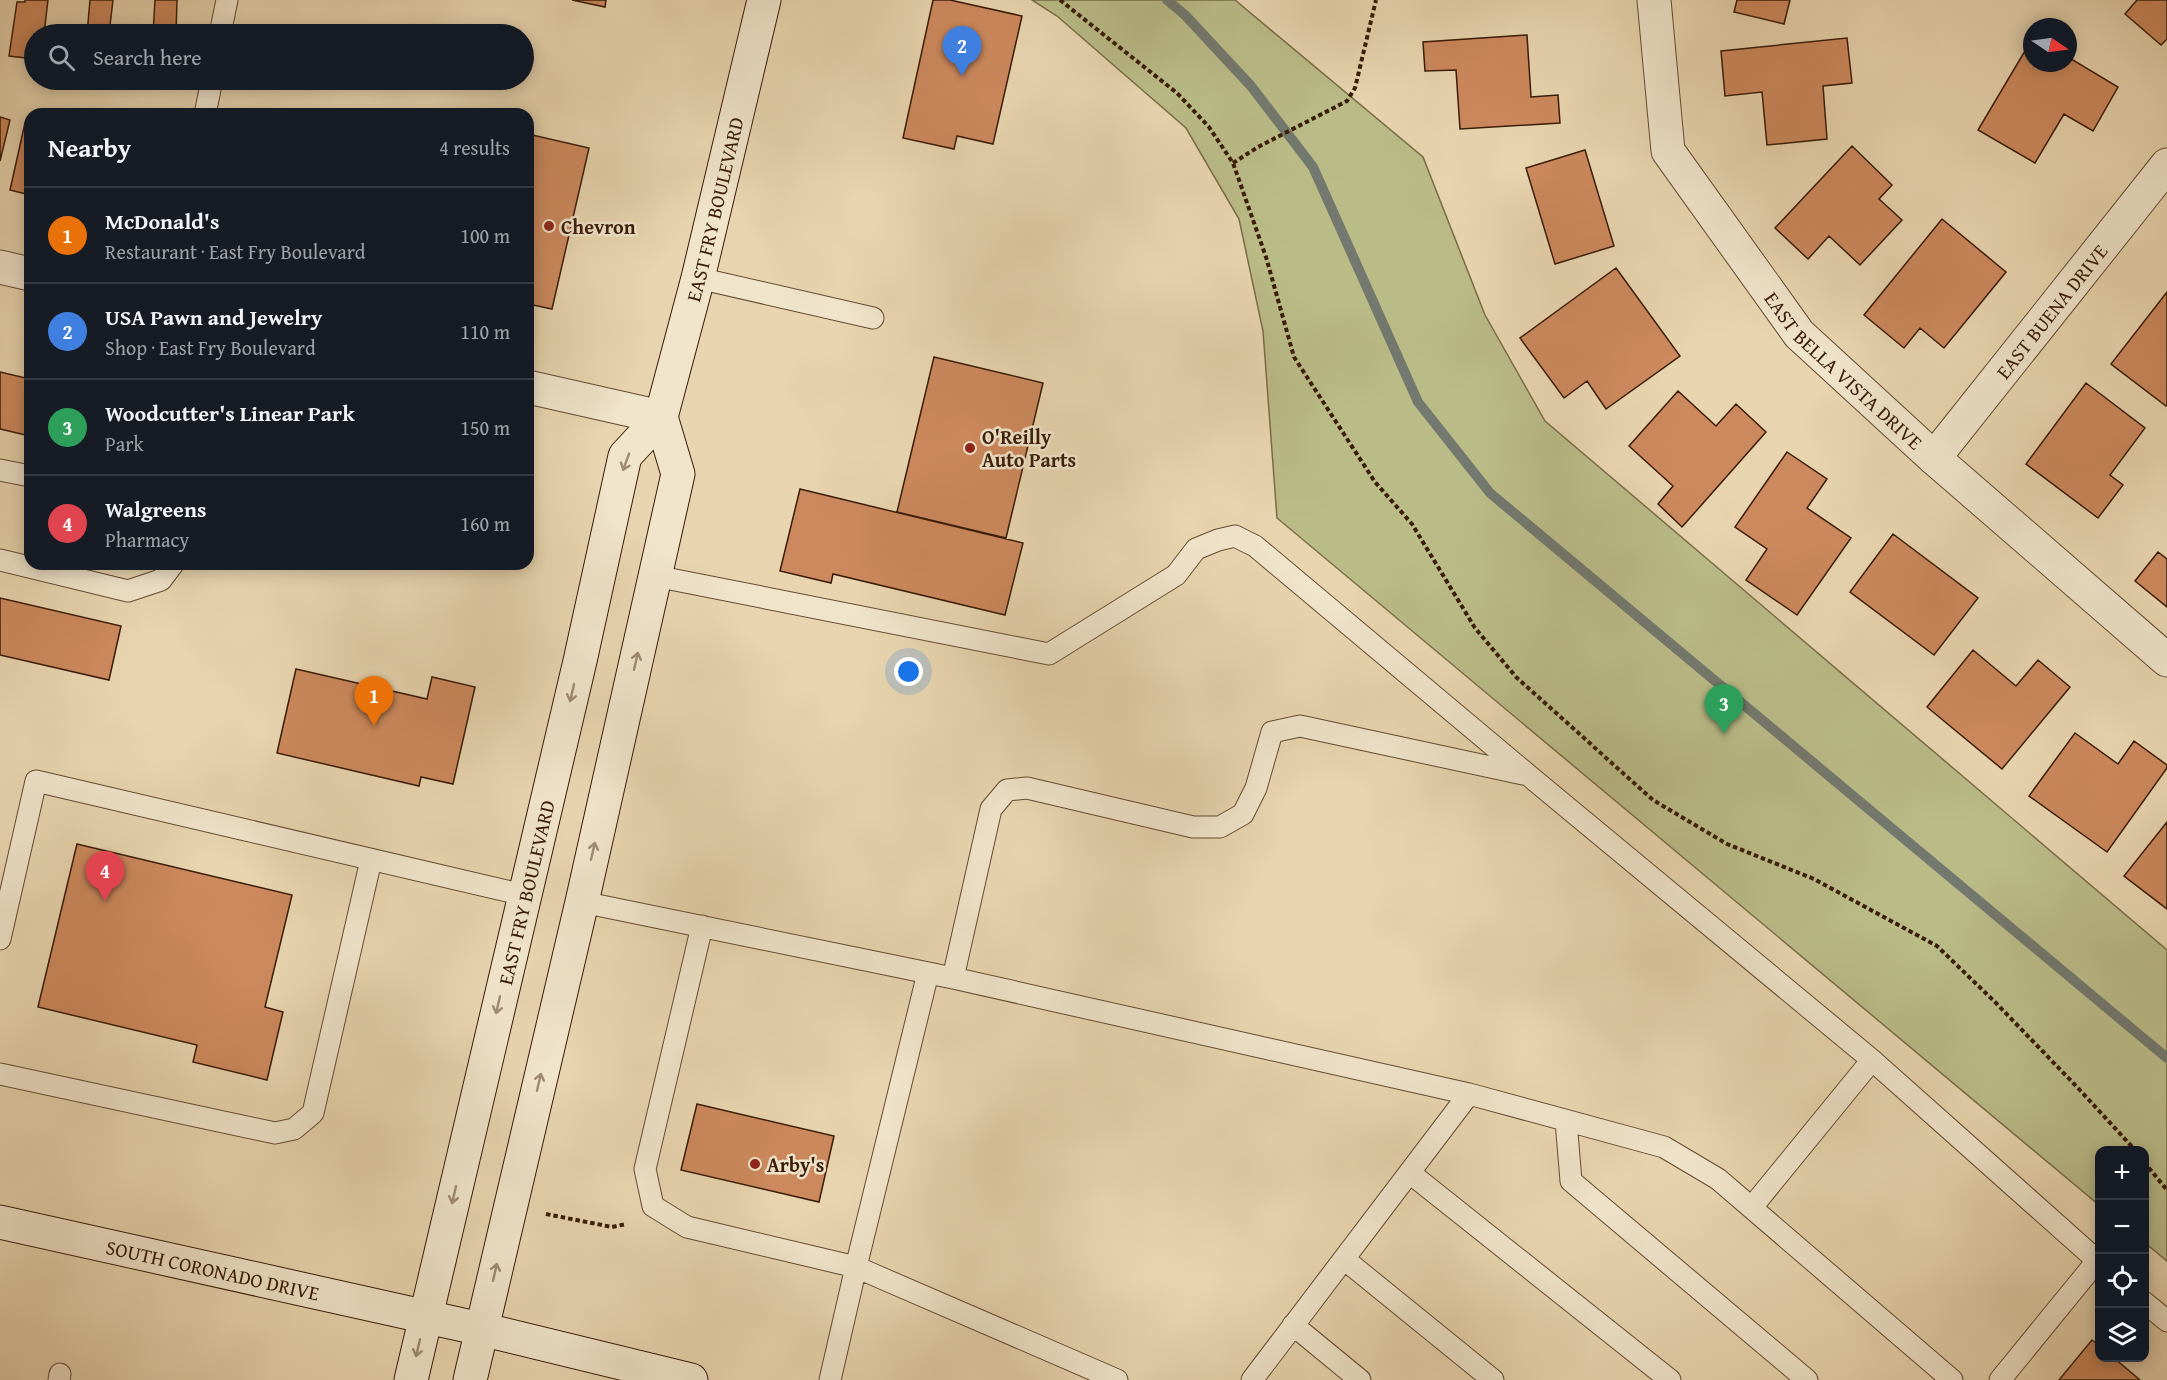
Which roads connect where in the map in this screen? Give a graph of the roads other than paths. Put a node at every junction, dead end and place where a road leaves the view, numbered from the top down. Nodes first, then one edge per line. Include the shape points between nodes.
1 (227, 0) edge
2 (764, 0) edge
3 (1654, 0) edge
4 (222, 24) edge
5 (210, 90) edge
6 (206, 108) edge
7 (2167, 165) edge
8 (0, 267) edge
9 (24, 273) edge
10 (698, 278) junction
11 (873, 318) dead end
12 (534, 388) edge
13 (661, 417) junction
14 (1934, 458) junction
15 (0, 470) edge
16 (24, 475) edge
17 (0, 560) edge
18 (24, 566) edge
19 (41, 570) edge
20 (168, 570) edge
21 (655, 576) junction
22 (2167, 660) edge
23 (1527, 774) junction
24 (371, 860) junction
25 (524, 894) junction
26 (582, 902) junction
27 (702, 926) junction
28 (0, 939) edge
29 (928, 973) junction
30 (953, 978) junction
31 (1872, 1060) junction
32 (0, 1074) edge
33 (1469, 1094) junction
34 (1566, 1121) junction
35 (1410, 1173) junction
36 (1752, 1207) junction
37 (0, 1222) edge
38 (1344, 1259) junction
39 (2095, 1259) edge
40 (2095, 1266) edge
41 (856, 1267) junction
42 (2149, 1305) edge
43 (426, 1316) junction
44 (2167, 1321) edge
45 (1293, 1326) junction
46 (481, 1329) junction
47 (411, 1380) edge
48 (470, 1380) edge
49 (691, 1380) edge
50 (830, 1380) edge
51 (1117, 1380) edge
52 (1252, 1380) edge
53 (1360, 1380) edge
54 (1493, 1380) edge
55 (1670, 1380) edge
56 (1807, 1380) edge
57 (1952, 1380) edge
58 (2000, 1380) edge

1 - 4 lane
2 - 10 main road, EAST FRY BOULEVARD
3 - 14 main road, EAST BELLA VISTA DRIVE via 1668,151 1799,334
5 - 6 lane
7 - 14 main road, EAST BUENA DRIVE
8 - 9 main road
10 - 11 lane
10 - 13 main road, EAST FRY BOULEVARD
12 - 13 main road
13 - 21 main road via 678,474
13 -> 25 main road, EAST FRY BOULEVARD via 626,456
14 - 22 main road, EAST BELLA VISTA DRIVE
15 - 16 lane
17 - 18 lane
19 - 20 lane via 128,591 161,580
21 - 23 lane via 1049,654 1176,575 1196,549 1235,536 1255,546
26 -> 21 main road
23 - 30 lane via 1300,726 1272,732 1256,788 1243,814 1220,827 1192,827 1027,788 1007,790 991,809
23 - 31 lane
24 - 25 lane
24 - 28 lane via 36,781
24 - 32 lane via 313,1113 294,1129 274,1133
25 -> 43 main road, EAST FRY BOULEVARD
26 - 27 lane
46 -> 26 main road
27 - 29 lane
27 - 41 lane via 645,1169 653,1206 687,1227
29 - 30 lane
29 - 41 lane
30 - 33 lane
31 - 36 lane
31 - 39 lane
33 - 34 lane
33 - 35 lane
34 - 36 lane via 1664,1147 1718,1179
34 - 56 lane via 1571,1181
35 - 38 lane
35 - 55 lane
36 - 57 lane
37 - 43 main road, SOUTH CORONADO DRIVE
38 - 45 lane
38 - 54 lane
40 - 58 lane
41 - 50 lane
41 - 51 lane
42 - 44 lane
43 - 46 main road, SOUTH CORONADO DRIVE
43 -> 47 main road, EAST FRY BOULEVARD
45 - 52 lane
45 - 53 lane
46 - 48 main road
46 - 49 main road, SOUTH CORONADO DRIVE

